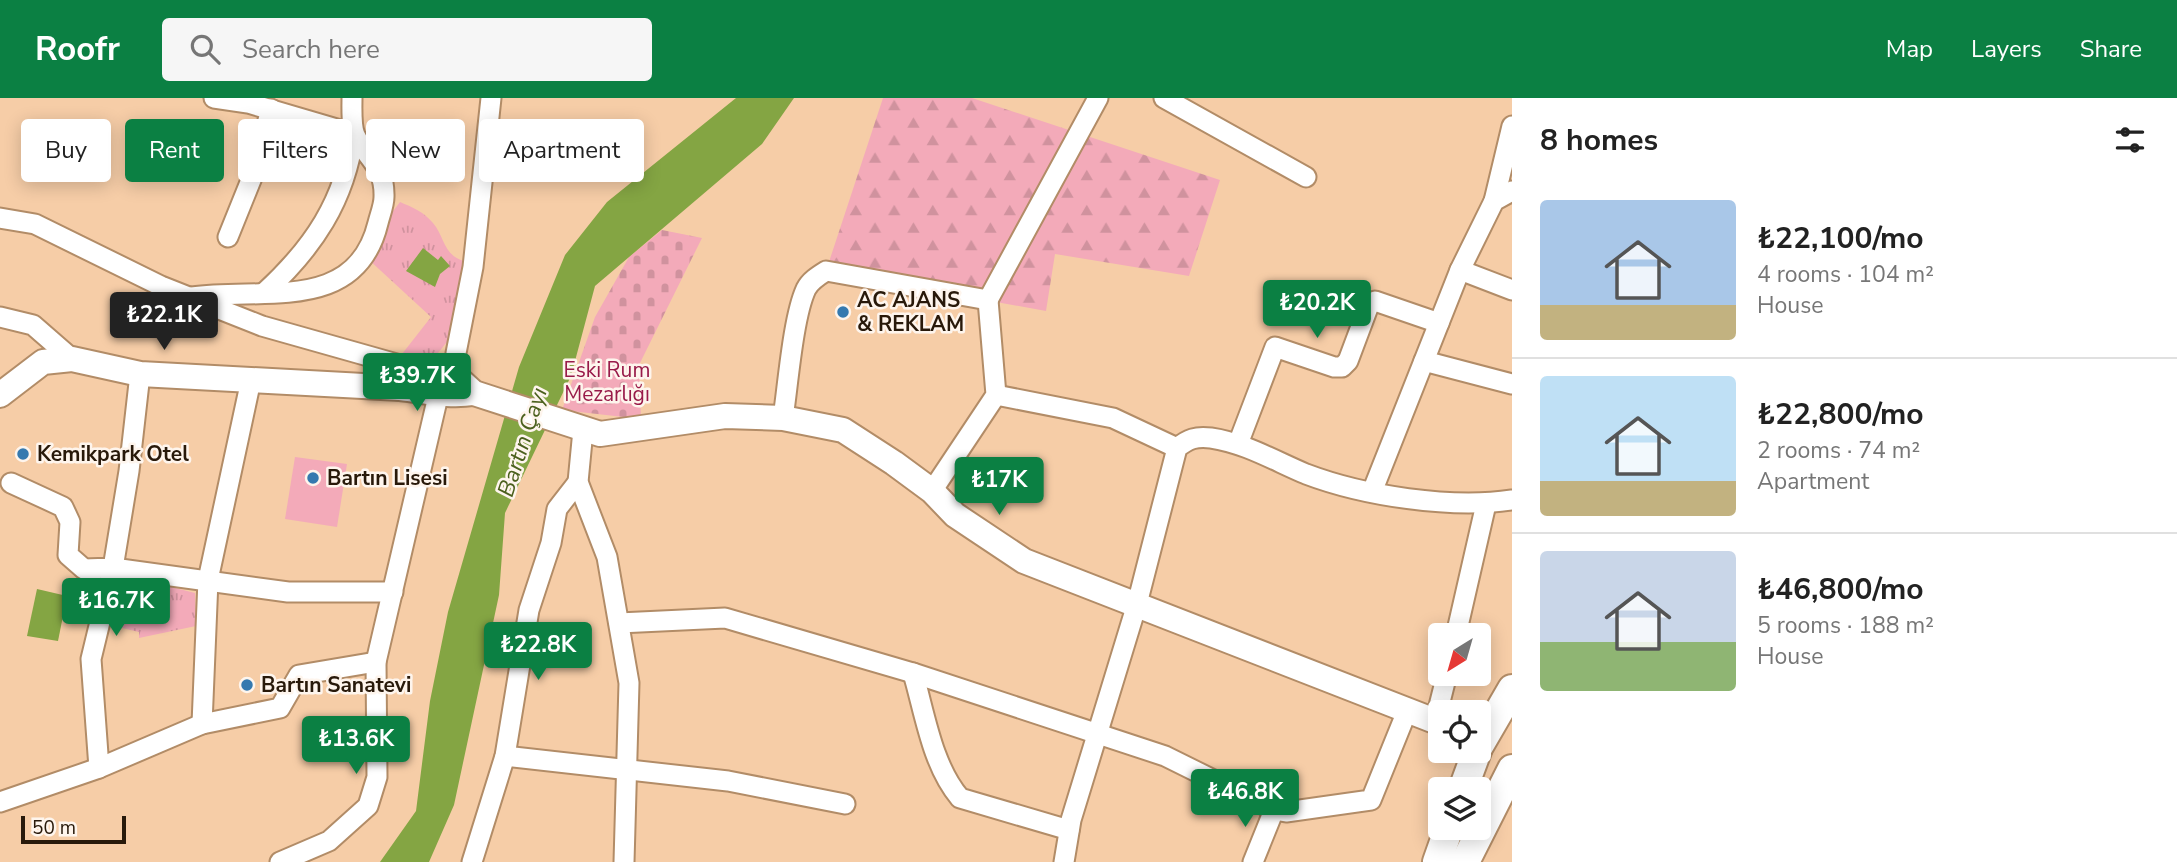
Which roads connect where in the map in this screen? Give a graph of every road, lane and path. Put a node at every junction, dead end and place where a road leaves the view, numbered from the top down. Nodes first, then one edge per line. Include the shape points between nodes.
1 (215, 98) edge
2 (352, 98) edge
3 (491, 98) edge
4 (1098, 98) edge
5 (1164, 98) edge
6 (271, 109) junction
7 (1512, 126) edge
8 (354, 134) junction
9 (1306, 177) dead end
10 (1512, 191) edge
11 (1494, 201) junction
12 (0, 218) edge
13 (228, 237) dead end
14 (1460, 270) junction
15 (1512, 290) edge
16 (264, 293) junction
17 (188, 297) junction
18 (988, 300) junction
19 (0, 317) edge
20 (1439, 323) junction
21 (45, 351) junction
22 (1424, 361) junction
23 (140, 374) junction
24 (251, 380) junction
25 (1512, 384) edge
26 (450, 385) junction
27 (0, 395) edge
28 (996, 395) junction
29 (783, 418) junction
30 (577, 429) junction
31 (1238, 444) junction
32 (1177, 448) junction
33 (578, 482) junction
34 (10, 483) dead end
35 (932, 491) junction
36 (1372, 492) junction
37 (1512, 500) edge
38 (1486, 504) junction
39 (113, 568) junction
40 (208, 580) junction
41 (393, 592) junction
42 (1138, 604) junction
43 (619, 622) junction
44 (1459, 623) edge
45 (376, 662) junction
46 (914, 673) junction
47 (1512, 689) edge
48 (1407, 711) junction
49 (1428, 718) edge
50 (202, 724) junction
51 (1491, 724) edge
52 (1099, 734) junction
53 (1491, 747) edge
54 (1512, 753) edge
55 (505, 756) junction
56 (99, 768) junction
57 (1512, 769) edge
58 (628, 770) junction
59 (0, 802) edge
60 (845, 804) dead end
61 (1274, 810) junction
62 (1069, 830) junction
63 (1445, 840) edge
64 (280, 862) edge
65 (472, 862) edge
66 (624, 862) edge
67 (1064, 862) edge
68 (1253, 862) edge
69 (1437, 862) edge
70 (1465, 862) edge

1 - 6 street
2 - 8 street
3 - 26 street via 473,267
4 - 18 street
5 - 9 street
6 - 8 street
6 - 13 street via 255,170
7 - 11 street
8 - 16 street via 345,180 329,218 306,251
8 - 16 street via 377,163 384,197 373,241 357,267 324,288
10 - 11 street
11 - 14 street
12 - 17 street via 36,224
14 - 15 street
14 - 20 street
16 - 17 street
17 - 26 street via 262,326
18 - 28 street
18 - 29 street via 826,271 806,289
19 - 21 street via 33,325
20 - 22 street
20 - 31 street via 1375,301 1369,304 1348,361 1342,366 1275,347
21 - 23 main road
21 - 27 main road
22 - 25 street
22 - 36 street
23 - 24 main road
23 - 39 street
24 - 26 main road via 400,388
24 - 40 street
26 - 30 main road
26 - 41 street
28 - 32 street via 1113,418
28 - 35 street
29 - 30 main road via 725,416 600,435
29 - 35 main road via 843,430
30 - 33 street
31 - 32 street via 1198,437
31 - 36 street via 1309,475
32 - 42 street
33 - 43 street via 607,557
33 - 55 street via 557,509 529,610
34 - 39 street via 63,507 70,522 68,555 84,569
35 - 42 main road via 955,515 1024,561
36 - 38 street
37 - 38 street
38 - 44 street
39 - 40 street
39 - 56 street via 91,659
40 - 41 street via 288,592
40 - 50 street
41 - 45 street
42 - 48 main road
42 - 52 street
43 - 46 street via 725,618
43 - 58 street via 629,683
45 - 50 street via 299,676 280,708
45 - 64 street via 377,777 368,806 329,841
46 - 52 street
46 - 62 street via 937,755 960,798
47 - 51 highway
48 - 49 main road
48 - 61 street via 1371,800 1297,812
50 - 56 street
52 - 61 street via 1165,756
52 - 62 street
53 - 54 highway
55 - 58 street
55 - 65 street
56 - 59 street
57 - 70 highway
58 - 60 street via 728,781
58 - 66 street
61 - 68 street
62 - 67 street
63 - 69 highway

